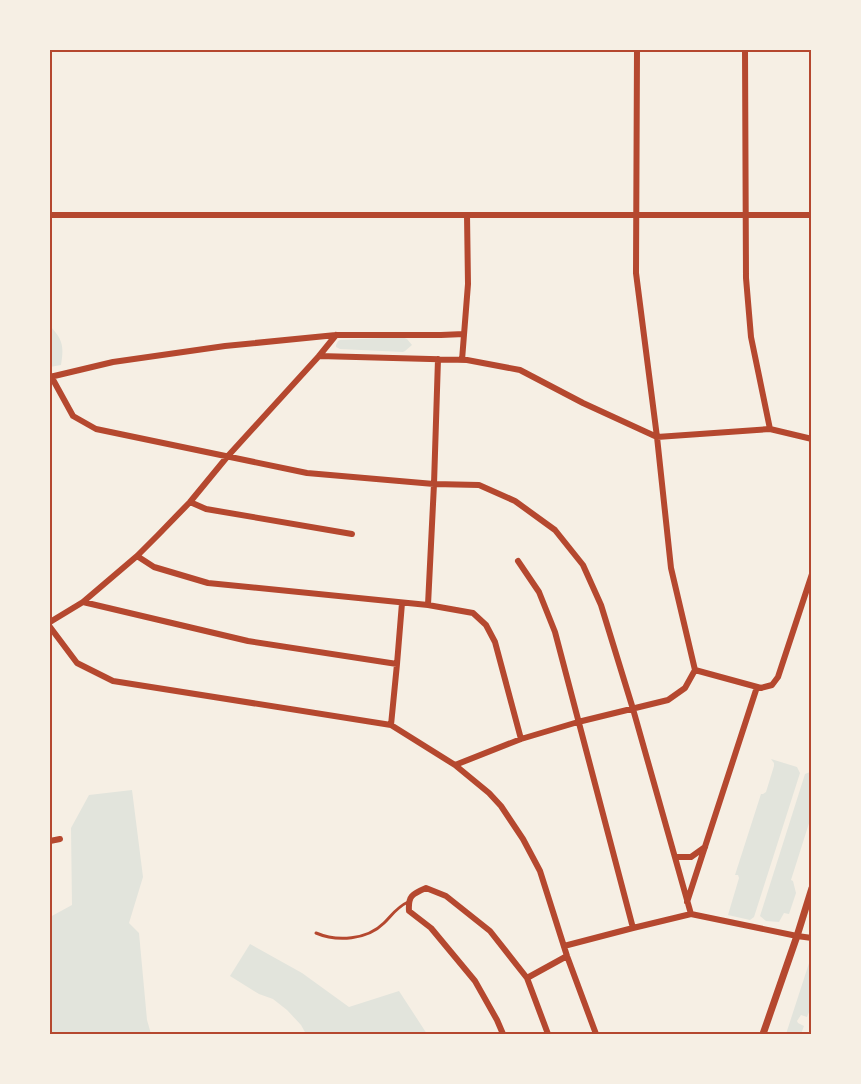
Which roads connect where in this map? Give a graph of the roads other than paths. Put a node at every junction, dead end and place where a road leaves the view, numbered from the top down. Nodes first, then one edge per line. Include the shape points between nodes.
1 (637, 50) edge
2 (745, 50) edge
3 (637, 214) junction
4 (745, 214) junction
5 (50, 215) edge
6 (467, 215) junction
7 (812, 215) edge
8 (464, 334) junction
9 (336, 335) junction
10 (319, 356) junction
11 (438, 358) junction
12 (462, 360) junction
13 (50, 376) edge
14 (770, 429) junction
15 (657, 437) junction
16 (812, 440) edge
17 (227, 457) junction
18 (434, 484) junction
19 (190, 502) junction
20 (352, 534) dead end
21 (136, 556) junction
22 (518, 561) dead end
23 (812, 574) edge
24 (83, 602) junction
25 (402, 603) junction
26 (428, 605) junction
27 (50, 622) edge
28 (50, 627) edge
29 (398, 664) junction
30 (695, 670) junction
31 (757, 687) junction
32 (633, 709) junction
33 (579, 722) junction
34 (391, 725) junction
35 (521, 739) junction
36 (454, 765) junction
37 (60, 839) dead end
38 (50, 841) edge
39 (705, 847) junction
40 (675, 857) junction
41 (812, 888) edge
42 (408, 902) junction
43 (687, 903) junction
44 (691, 914) junction
45 (633, 928) junction
46 (316, 933) dead end
47 (797, 936) junction
48 (812, 938) edge
49 (564, 946) junction
50 (567, 957) junction
51 (527, 978) junction
52 (503, 1035) edge
53 (548, 1035) edge
54 (596, 1035) edge
55 (763, 1035) edge

1 - 3 street
2 - 4 street
3 - 4 street
3 - 6 street
3 - 15 street via 636,273
4 - 7 street
4 - 14 street via 751,337
5 - 6 street
6 - 8 street
8 - 9 street
8 - 12 street
9 - 10 street
9 - 13 street via 113,362
10 - 11 street
10 - 17 street
11 - 12 street
11 - 18 street
12 - 15 street via 520,370
13 - 17 street via 73,416 96,429
14 - 15 street
14 - 16 street
15 - 30 street via 671,568
17 - 18 street via 307,473
17 - 19 street
18 - 26 street
18 - 32 street via 479,485 515,501 555,530 583,565 601,605
19 - 20 street via 206,509
19 - 21 street
21 - 24 street
21 - 25 street via 154,567 208,583
22 - 33 street via 538,592 555,632
23 - 31 street via 778,677 772,685
24 - 27 street
24 - 29 street via 248,641
25 - 26 street
25 - 29 street
26 - 35 street via 473,613 486,625 495,642
28 - 34 street via 77,663 113,681
29 - 34 street
30 - 31 street
30 - 32 street via 685,688 668,700
31 - 39 street
32 - 33 street
32 - 40 street
33 - 35 street
33 - 45 street
34 - 36 street
35 - 36 street
36 - 49 street via 489,793 524,839 540,871
37 - 38 street
39 - 40 street via 691,856
39 - 43 street
40 - 43 street
41 - 47 street
42 - 46 lane via 373,932 359,937
42 - 51 street via 414,893 426,888 447,896 490,931
42 - 52 street via 409,911 431,928 475,981
43 - 44 street
44 - 45 street
44 - 47 street
45 - 49 street
47 - 48 street
47 - 55 street
49 - 50 street
50 - 51 street
50 - 54 street
51 - 53 street

